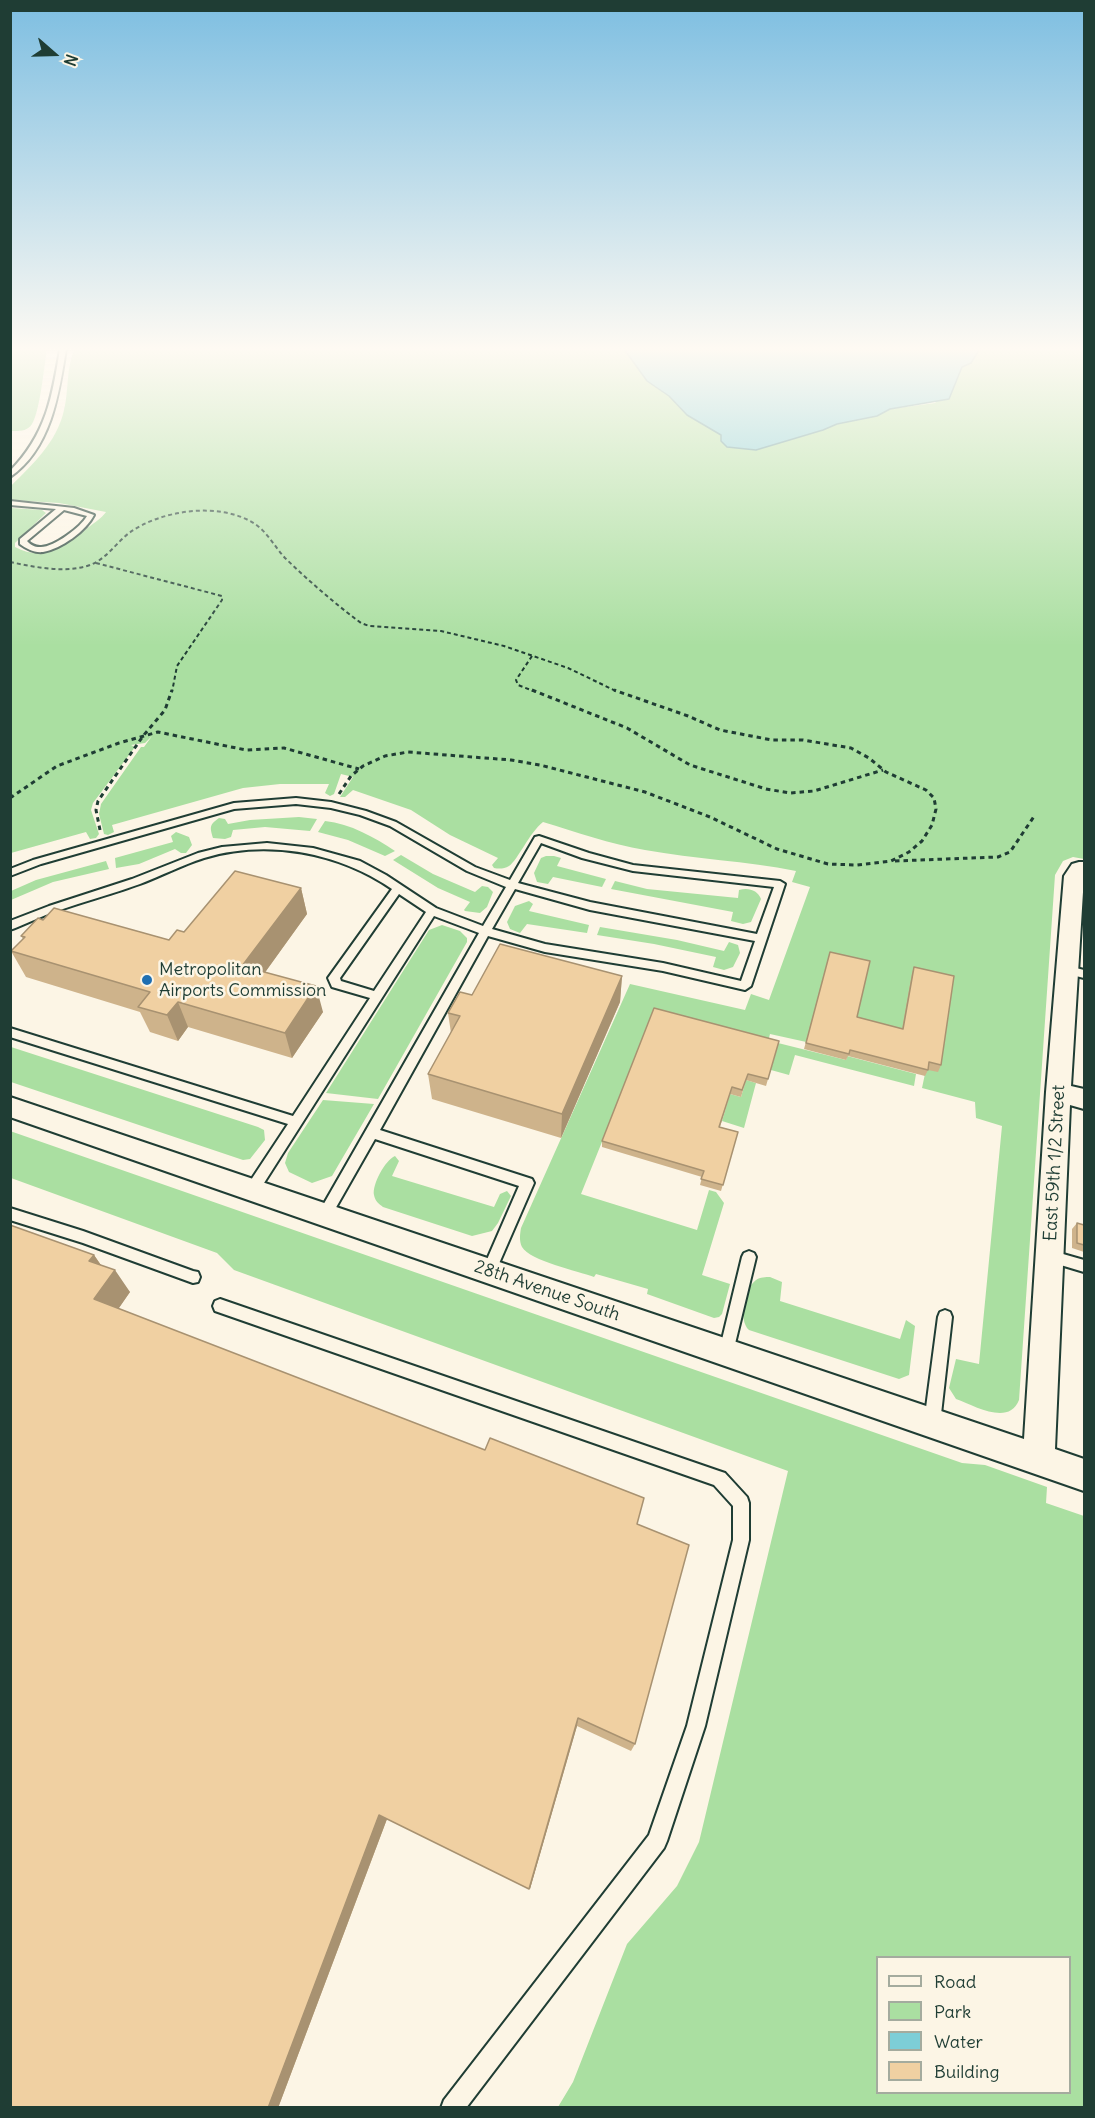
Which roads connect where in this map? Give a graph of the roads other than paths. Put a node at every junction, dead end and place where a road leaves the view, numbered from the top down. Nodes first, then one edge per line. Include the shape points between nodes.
1 (33, 448) edge
2 (10, 475) edge
3 (10, 503) edge
4 (61, 509) junction
5 (1082, 869) edge
6 (10, 873) edge
7 (512, 885) junction
8 (397, 889) junction
9 (432, 911) junction
10 (10, 926) edge
11 (485, 931) junction
12 (762, 939) junction
13 (1076, 972) edge
14 (376, 996) junction
15 (10, 1032) edge
16 (1058, 1092) junction
17 (1084, 1099) edge
18 (10, 1107) edge
19 (296, 1122) junction
20 (372, 1133) junction
21 (252, 1190) junction
22 (10, 1214) edge
23 (324, 1214) junction
24 (1050, 1256) junction
25 (749, 1257) dead end
26 (1084, 1266) edge
27 (489, 1271) junction
28 (193, 1277) dead end
29 (220, 1306) dead end
30 (945, 1317) dead end
31 (726, 1352) junction
32 (932, 1423) junction
33 (1039, 1459) junction
34 (1084, 1475) edge
35 (452, 2108) edge

1 - 2 lane
3 - 4 lane
4 - 4 lane via 86,512 92,517 54,547 28,547 23,542 28,535
5 - 13 street, East 59th 1/2 Street via 1074,876
6 - 7 lane via 234,807 296,801 331,805 393,824 430,848
7 - 11 lane
7 - 12 lane via 590,906
7 - 12 lane via 539,839 633,868 780,884
8 - 9 lane
8 - 10 lane via 351,861 325,853 254,846 201,856 127,885 40,910
8 - 14 lane via 334,978 336,984
9 - 11 lane
9 - 14 lane
11 - 12 lane via 545,948 663,967 746,986
11 - 20 lane
13 - 16 street, East 59th 1/2 Street
14 - 19 lane
15 - 19 lane
16 - 17 street
16 - 24 street, East 59th 1/2 Street
18 - 21 street, 28th Avenue South
19 - 21 lane
20 - 23 lane
20 - 27 lane via 527,1183
21 - 23 street, 28th Avenue South
22 - 28 lane
23 - 27 street, 28th Avenue South
24 - 26 lane
24 - 33 street, East 59th 1/2 Street
25 - 31 lane
27 - 31 street, 28th Avenue South
29 - 35 lane via 719,1479 741,1503 741,1540 696,1726 657,1841
30 - 32 lane
31 - 32 street, 28th Avenue South
32 - 33 street, 28th Avenue South
33 - 34 street, 28th Avenue South

